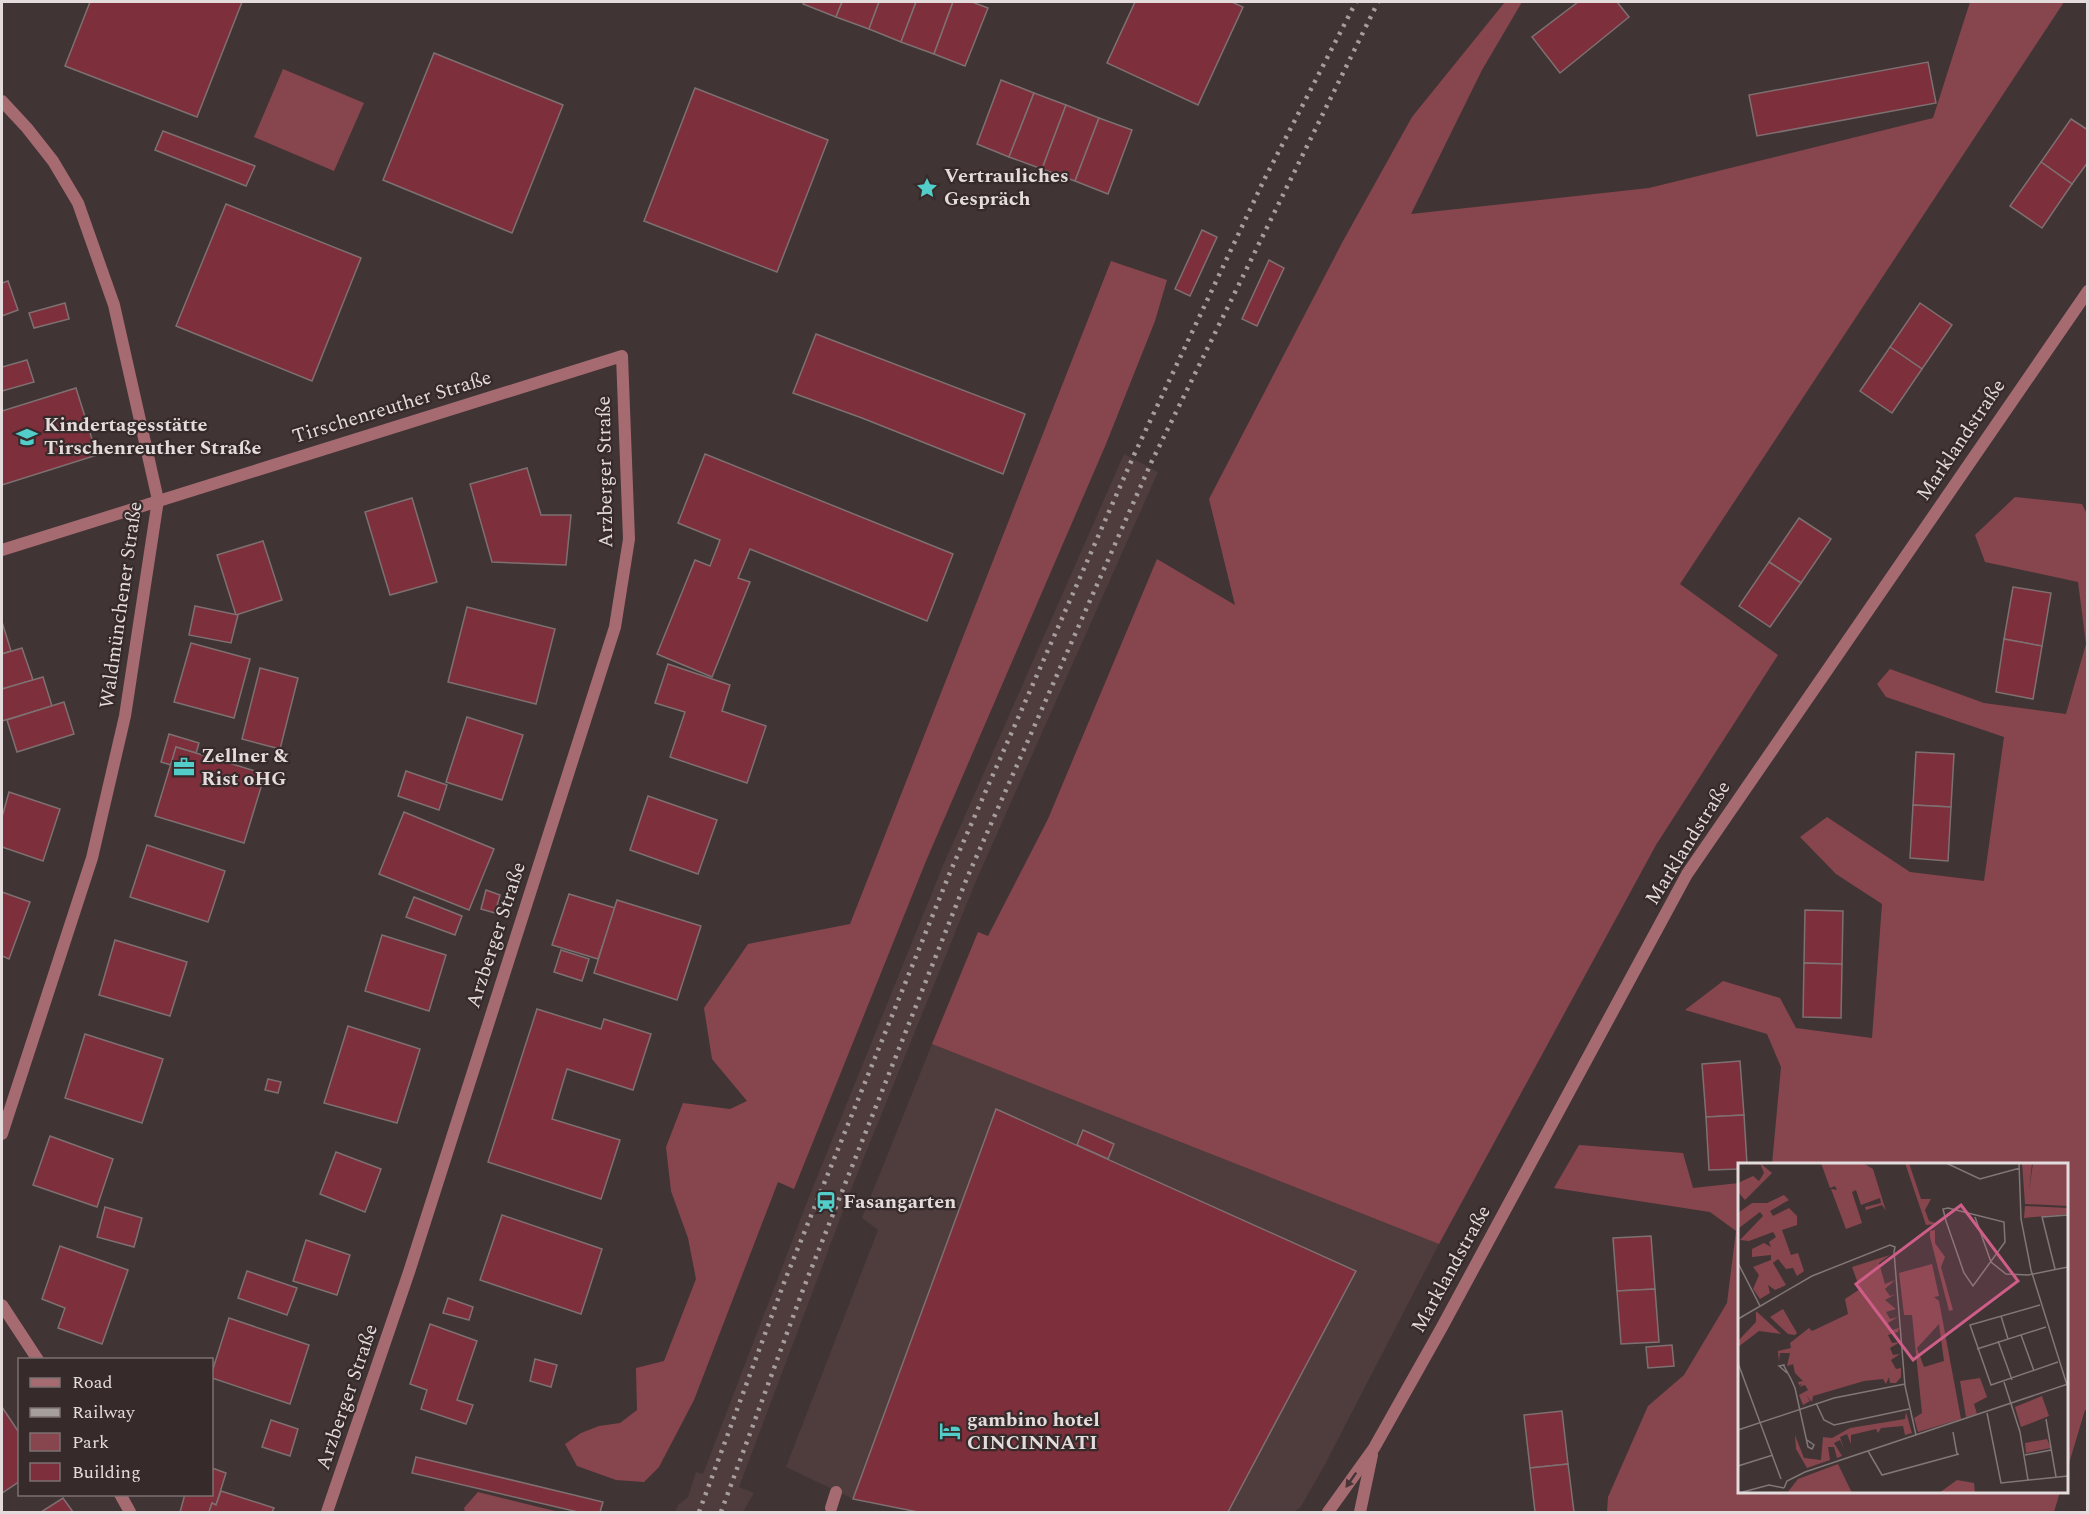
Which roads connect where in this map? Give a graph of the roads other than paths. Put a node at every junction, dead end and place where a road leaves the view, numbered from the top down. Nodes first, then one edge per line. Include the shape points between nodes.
1 (2, 101) edge
2 (2088, 291) edge
3 (622, 356) joint
4 (159, 501) junction
5 (2, 550) edge
6 (2, 1134) edge
7 (2, 1305) edge
8 (37, 1358) edge
9 (1374, 1448) junction
10 (836, 1492) dead end
11 (121, 1496) edge
12 (831, 1508) dead end
13 (130, 1512) edge
14 (327, 1512) edge
15 (1328, 1512) edge
16 (1360, 1512) edge

1 - 4 street, Waldmünchener Straße via 53,160 78,203 114,305
2 - 9 street, Marklandstraße via 1687,874
3 - 4 street, Tirschenreuther Straße
3 - 14 street, Arzberger Straße via 629,539 615,627 409,1272
4 - 5 street, Tirschenreuther Straße
4 - 6 street, Waldmünchener Straße via 125,716 92,858
7 - 8 street
9 -> 15 street, Marklandstraße
9 - 16 street, Marklandstraße
10 - 12 street
11 - 13 street

